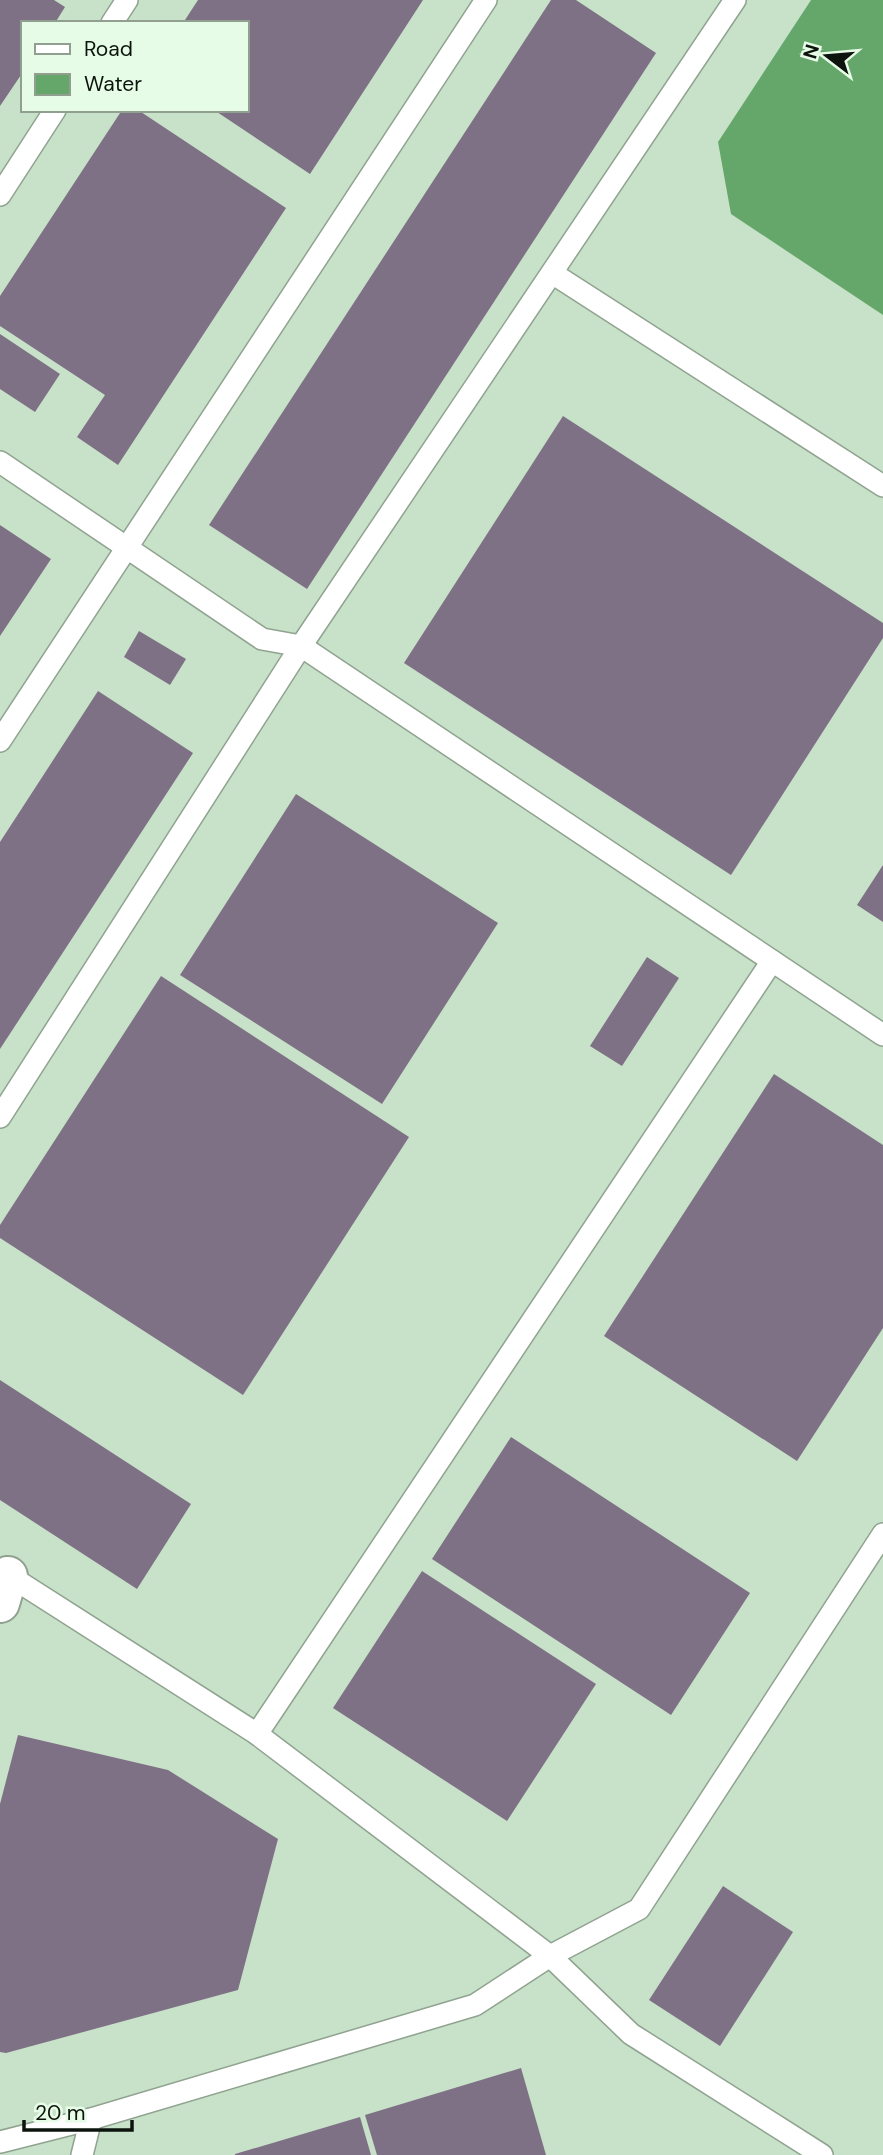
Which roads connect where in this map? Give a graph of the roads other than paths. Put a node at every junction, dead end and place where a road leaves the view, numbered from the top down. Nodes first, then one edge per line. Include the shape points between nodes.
1 (127, 0) edge
2 (486, 0) edge
3 (735, 0) edge
4 (113, 21) edge
5 (54, 112) edge
6 (0, 195) edge
7 (552, 272) junction
8 (0, 462) edge
9 (883, 486) edge
10 (127, 547) junction
11 (301, 646) junction
12 (0, 741) edge
13 (772, 961) junction
14 (883, 1035) edge
15 (0, 1117) edge
16 (883, 1534) edge
17 (3, 1583) edge
18 (257, 1734) junction
19 (550, 1956) junction
20 (91, 2119) junction
21 (0, 2142) edge
22 (82, 2155) edge
23 (822, 2155) edge

1 - 4 lane
2 - 10 lane
3 - 7 lane
5 - 6 lane
7 - 9 lane
7 - 11 lane
8 - 10 lane
10 - 11 lane via 262,639
10 - 12 lane
11 - 13 lane
11 - 15 lane
13 - 14 lane
13 - 18 lane
16 - 19 lane via 639,1909
17 - 18 lane
18 - 19 lane
19 - 20 lane via 475,2005
19 - 23 lane via 631,2034
20 - 21 lane
20 - 22 lane

